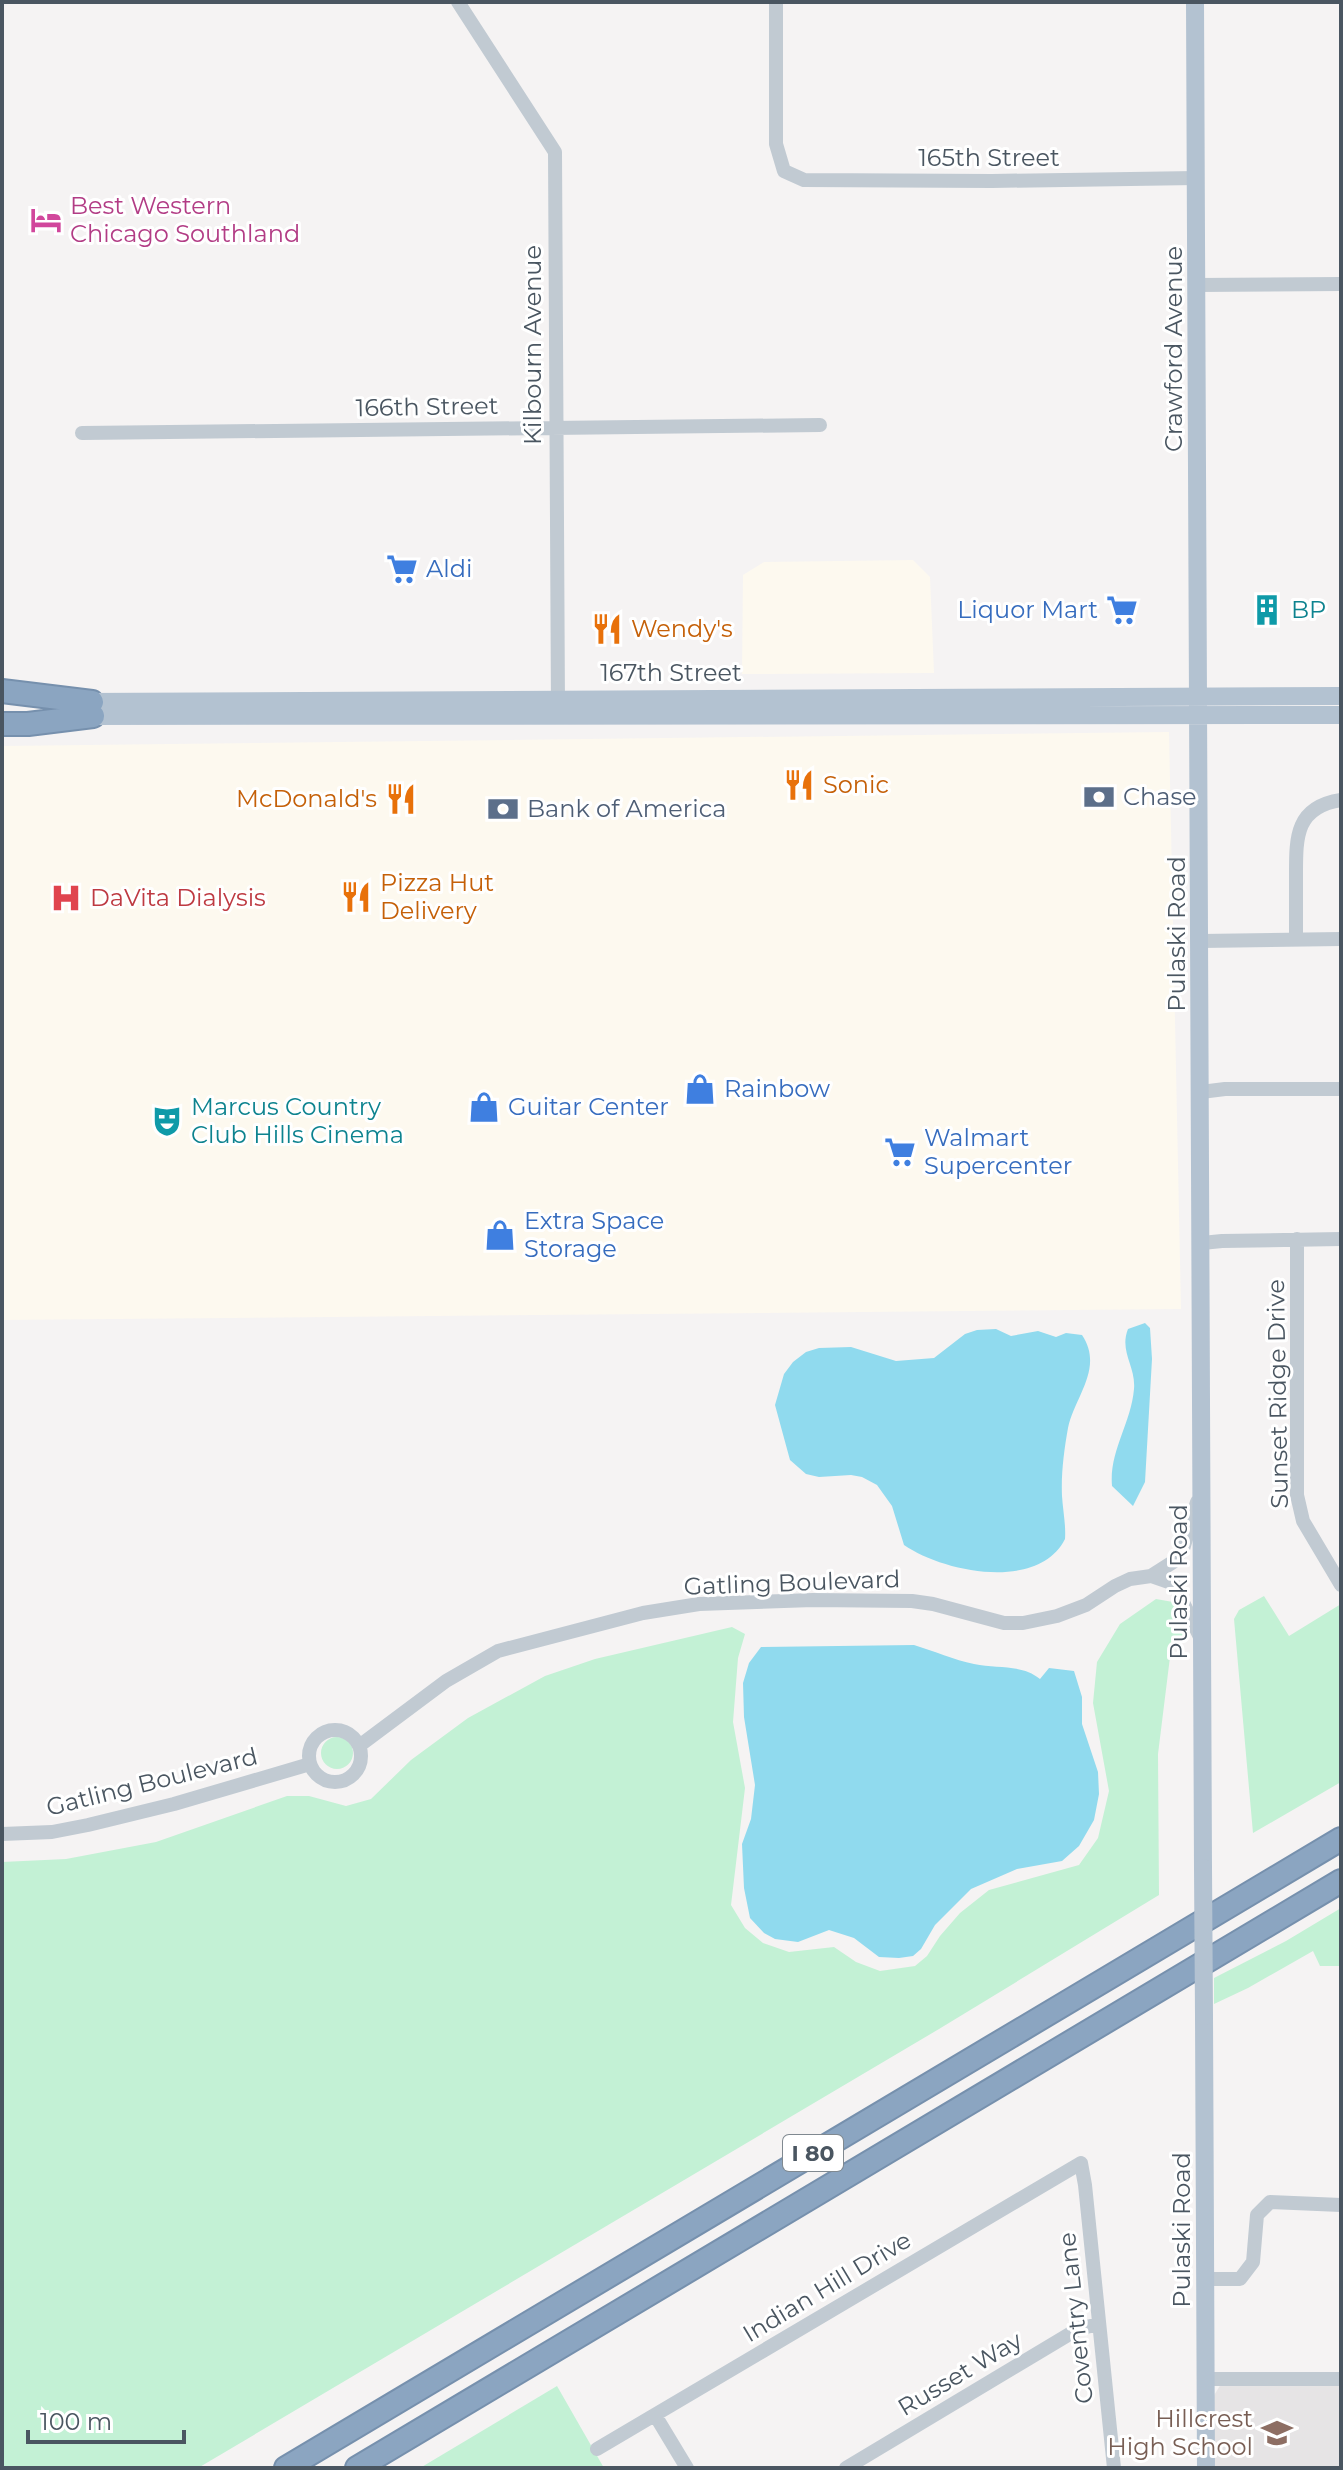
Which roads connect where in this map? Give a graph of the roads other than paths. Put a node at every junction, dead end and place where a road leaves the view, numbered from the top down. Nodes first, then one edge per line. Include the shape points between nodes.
1 (458, 2) edge
2 (776, 2) edge
3 (1195, 2) edge
4 (1196, 178) junction
5 (1341, 284) edge
6 (1197, 285) junction
7 (820, 425) dead end
8 (555, 427) junction
9 (82, 433) dead end
10 (2, 691) edge
11 (1200, 696) junction
12 (1341, 696) edge
13 (558, 698) junction
14 (2, 701) edge
15 (93, 709) junction
16 (2, 715) edge
17 (1200, 715) junction
18 (1341, 715) edge
19 (558, 717) junction
20 (2, 724) edge
21 (1341, 800) edge
22 (1296, 939) junction
23 (1341, 939) edge
24 (1201, 941) junction
25 (1341, 1089) edge
26 (1201, 1092) junction
27 (1297, 1239) junction
28 (1341, 1239) edge
29 (1202, 1243) junction
30 (1203, 1480) junction
31 (1151, 1576) junction
32 (1341, 1585) edge
33 (1202, 1642) junction
34 (359, 1746) junction
35 (310, 1764) junction
36 (2, 1834) edge
37 (1341, 1839) edge
38 (1341, 1881) edge
39 (1081, 2163) joint
40 (1341, 2205) edge
41 (1207, 2279) junction
42 (1099, 2324) junction
43 (1205, 2379) junction
44 (1341, 2379) edge
45 (655, 2415) junction
46 (597, 2449) dead end
47 (286, 2468) edge
48 (357, 2468) edge
49 (687, 2468) edge
50 (846, 2468) edge
51 (1114, 2468) edge
52 (1206, 2468) edge

1 - 8 street, Kilbourn Avenue via 555,152
2 - 4 street, 165th Street via 776,144 784,171 804,180
3 - 4 main road, Crawford Avenue
4 - 6 main road, Crawford Avenue
5 - 6 street
6 - 11 main road, Crawford Avenue
7 - 8 street, 166th Street
8 - 9 street, 166th Street
8 - 13 street, Kilbourn Avenue
10 - 15 highway
11 - 12 main road, 167th Street
11 - 13 main road, 167th Street
11 - 17 main road, Pulaski Road
13 - 15 main road, 167th Street
13 - 19 street, Kilbourn Avenue
14 - 15 main road, 167th Street
15 - 16 main road, 167th Street
15 - 19 main road, 167th Street
15 - 20 highway via 28,724
17 - 18 main road, 167th Street
17 - 19 main road, 167th Street
17 - 24 main road, Pulaski Road
21 - 22 street via 1316,808 1300,828
22 - 23 street
22 - 24 street
24 - 26 main road, Pulaski Road
25 - 26 street
26 - 29 main road, Pulaski Road
27 - 28 street
27 - 29 street
27 - 32 street, Sunset Ridge Drive via 1297,1495 1303,1521
29 - 30 main road, Pulaski Road
30 - 31 street, Gatling Boulevard via 1183,1549
30 - 33 main road, Pulaski Road
31 - 33 street via 1174,1584
31 - 34 street, Gatling Boulevard via 1130,1579 1074,1611 1023,1623 985,1620 912,1601 737,1602 643,1613 498,1651 446,1681
33 - 41 main road, Pulaski Road, bridge
34 - 35 street via 348,1734 325,1732 313,1743
34 - 35 street via 356,1771 341,1781 324,1779
35 - 36 street, Gatling Boulevard via 88,1825
37 - 47 highway, I 80
38 - 48 highway, I 80
39 - 42 street, Coventry Lane
39 - 45 street, Indian Hill Drive
40 - 41 street via 1270,2202 1257,2215 1253,2262 1240,2279
41 - 43 main road, Pulaski Road
42 - 50 street, Russet Way via 1078,2329
42 - 51 street, Coventry Lane
43 - 44 street
43 - 52 main road, Pulaski Road
45 - 46 street, Indian Hill Drive
45 - 49 street

